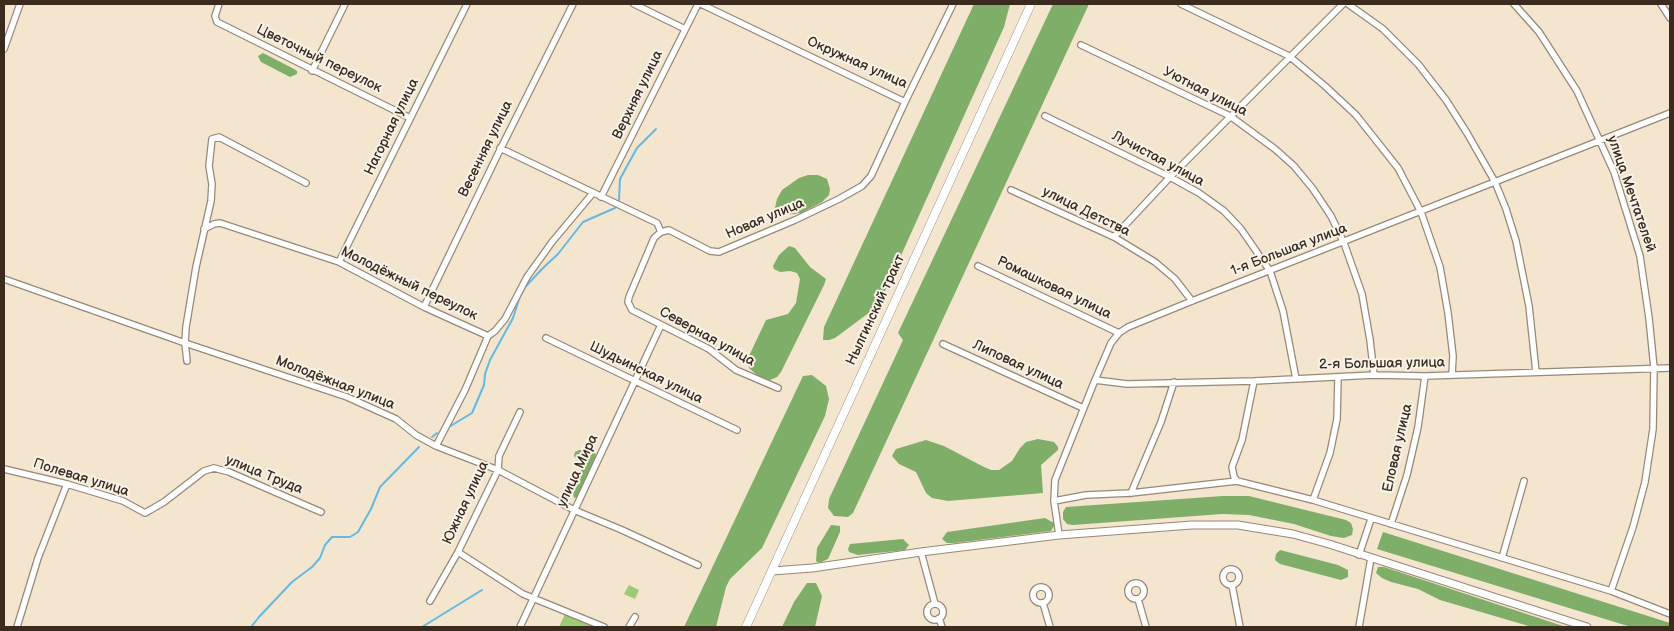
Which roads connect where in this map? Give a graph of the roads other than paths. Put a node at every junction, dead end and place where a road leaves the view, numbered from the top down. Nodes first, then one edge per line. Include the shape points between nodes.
1 (20, 4) edge
2 (219, 4) edge
3 (345, 4) edge
4 (467, 4) edge
5 (573, 4) edge
6 (634, 4) edge
7 (700, 4) edge
8 (953, 4) edge
9 (1031, 4) edge
10 (1181, 4) edge
11 (1343, 4) edge
12 (1348, 4) edge
13 (1514, 4) edge
14 (1661, 4) edge
15 (1670, 18) edge
16 (685, 29) junction
17 (1081, 45) dead end
18 (4, 49) edge
19 (1289, 56) junction
20 (312, 70) junction
21 (905, 102) junction
22 (1670, 113) edge
23 (1045, 116) dead end
24 (1230, 116) junction
25 (410, 118) junction
26 (1601, 141) junction
27 (500, 148) junction
28 (1170, 176) junction
29 (1495, 182) junction
30 (306, 183) dead end
31 (1011, 190) dead end
32 (593, 193) junction
33 (601, 197) junction
34 (1420, 212) junction
35 (204, 229) junction
36 (661, 232) junction
37 (1114, 237) junction
38 (1344, 243) junction
39 (339, 262) junction
40 (978, 266) dead end
41 (1270, 271) junction
42 (4, 279) edge
43 (1192, 301) junction
44 (424, 307) junction
45 (661, 325) junction
46 (1119, 333) junction
47 (488, 336) junction
48 (546, 338) dead end
49 (185, 343) junction
50 (943, 344) dead end
51 (187, 361) dead end
52 (1654, 368) junction
53 (1670, 368) edge
54 (1536, 372) junction
55 (1374, 375) junction
56 (1452, 375) junction
57 (1425, 376) junction
58 (1338, 378) junction
59 (1296, 379) junction
60 (1095, 380) junction
61 (1254, 381) junction
62 (634, 382) junction
63 (1174, 382) junction
64 (778, 388) dead end
65 (1083, 408) junction
66 (520, 412) dead end
67 (736, 430) dead end
68 (436, 446) junction
69 (4, 469) edge
70 (498, 470) junction
71 (1237, 481) junction
72 (1524, 481) dead end
73 (67, 484) junction
74 (1131, 493) junction
75 (1313, 500) junction
76 (1054, 501) junction
77 (574, 510) junction
78 (150, 512) joint
79 (321, 512) dead end
80 (1371, 518) junction
81 (1391, 524) junction
82 (1059, 536) junction
83 (458, 552) junction
84 (921, 552) junction
85 (1359, 554) junction
86 (1370, 558) junction
87 (1502, 558) junction
88 (698, 565) dead end
89 (772, 571) junction
90 (1232, 587) dead end
91 (1611, 591) junction
92 (534, 597) junction
93 (1138, 599) dead end
94 (430, 601) dead end
95 (1043, 603) dead end
96 (935, 604) junction
97 (1670, 614) edge
98 (635, 617) dead end
99 (939, 618) junction
100 (17, 627) edge
101 (520, 627) edge
102 (604, 627) edge
103 (630, 627) edge
104 (746, 627) edge
105 (942, 627) edge
106 (1050, 627) edge
107 (1146, 627) edge
108 (1240, 627) edge
109 (1359, 627) edge
110 (1587, 627) edge

1 - 18 street
2 - 20 street, Цветочный переулок via 215,16 217,22
3 - 20 street
4 - 25 street, Нагорная улица
5 - 27 street, Весенняя улица
6 - 16 street
7 - 16 street, Верхняя улица
7 - 21 street, Окружная улица
8 - 21 street, Окружная улица
9 - 89 main road, Нылгинский тракт
10 - 19 street
11 - 19 street
12 - 29 street via 1383,29 1418,64 1446,100
13 - 26 street, улица Мечтателей via 1539,32 1577,91
14 - 15 street
16 - 33 street, Верхняя улица
17 - 24 street, Уютная улица
19 - 24 street
19 - 34 street via 1356,115 1398,168
20 - 25 street, Цветочный переулок
21 - 36 street, Новая улица via 871,176 862,186 839,199 719,252 710,251 669,230
22 - 26 street, 1-я Большая улица
23 - 28 street, Лучистая улица
24 - 28 street
24 - 38 street, Уютная улица via 1294,166 1331,216
25 - 39 street, Нагорная улица
26 - 29 street, 1-я Большая улица
26 - 52 street, улица Мечтателей via 1640,256
27 - 32 street
27 - 44 street, Весенняя улица
28 - 37 street
28 - 41 street, Лучистая улица via 1224,211 1246,235
29 - 34 street, 1-я Большая улица
29 - 54 street via 1516,241 1529,306
30 - 35 street via 219,137 212,139 209,166 211,201
31 - 37 street, улица Детства
32 - 33 street
32 - 47 street via 527,277 505,320
33 - 36 street via 657,223
34 - 38 street, 1-я Большая улица
34 - 56 street via 1440,268 1453,356
35 - 39 street, Молодёжный переулок via 220,223
35 - 49 street
36 - 45 street, Северная улица via 654,238 628,302 632,310
37 - 43 street, улица Детства via 1155,262 1175,279
38 - 41 street, 1-я Большая улица
38 - 55 street, Уютная улица via 1362,294
39 - 44 street, Молодёжный переулок
40 - 46 street, Ромашковая улица
41 - 43 street, 1-я Большая улица
41 - 59 street, Лучистая улица via 1283,311
42 - 49 street, Молодёжная улица
43 - 46 street, 1-я Большая улица
44 - 47 street, Молодёжный переулок
45 - 62 street, улица Мира
45 - 64 street, Северная улица via 709,349 736,370
46 - 60 street via 1111,343
47 - 68 street
48 - 62 street, Шудьинская улица
49 - 51 street
49 - 68 street, Молодёжная улица via 347,398 396,419
50 - 65 street, Липовая улица
52 - 53 street, 2-я Большая улица
52 - 54 street, 2-я Большая улица
52 - 91 street, улица Мечтателей via 1653,429 1645,482
54 - 56 street, 2-я Большая улица
55 - 57 street, 2-я Большая улица
55 - 58 street, 2-я Большая улица
56 - 57 street, 2-я Большая улица
57 - 81 street, Еловая улица via 1407,475
58 - 59 street, 2-я Большая улица
58 - 75 street via 1337,419 1330,453
59 - 61 street, 2-я Большая улица
60 - 63 street, 2-я Большая улица via 1126,384
60 - 65 street
61 - 63 street, 2-я Большая улица
61 - 71 street via 1242,440 1232,467
62 - 67 street, Шудьинская улица
62 - 77 street, улица Мира
63 - 74 street
65 - 76 street via 1055,480
66 - 70 street, Южная улица via 500,456
68 - 70 street, Молодёжная улица
69 - 73 street, Полевая улица
70 - 77 street, Молодёжная улица
70 - 83 street, Южная улица
71 - 74 street
71 - 75 street
72 - 87 street
73 - 78 street, Полевая улица via 123,500 145,513
73 - 100 street via 38,558
74 - 76 street via 1086,495
75 - 80 street
76 - 82 street
77 - 88 street, Молодёжная улица
77 - 92 street, улица Мира
78 - 79 street, улица Труда via 204,471 214,468
80 - 81 street
80 - 85 street
81 - 87 street
82 - 84 street
82 - 85 street via 1192,525 1238,525 1293,534
83 - 92 street via 523,594
83 - 94 street, Южная улица
84 - 89 street
84 - 96 street
85 - 86 street
86 - 109 street
86 - 110 street
87 - 91 street
89 - 104 main road, Нылгинский тракт
90 - 108 street
91 - 97 street
92 - 101 street, улица Мира
92 - 102 street
93 - 107 street
95 - 106 street
96 - 99 street via 942,610
96 - 99 street via 927,612 931,618
98 - 103 street
99 - 105 street

